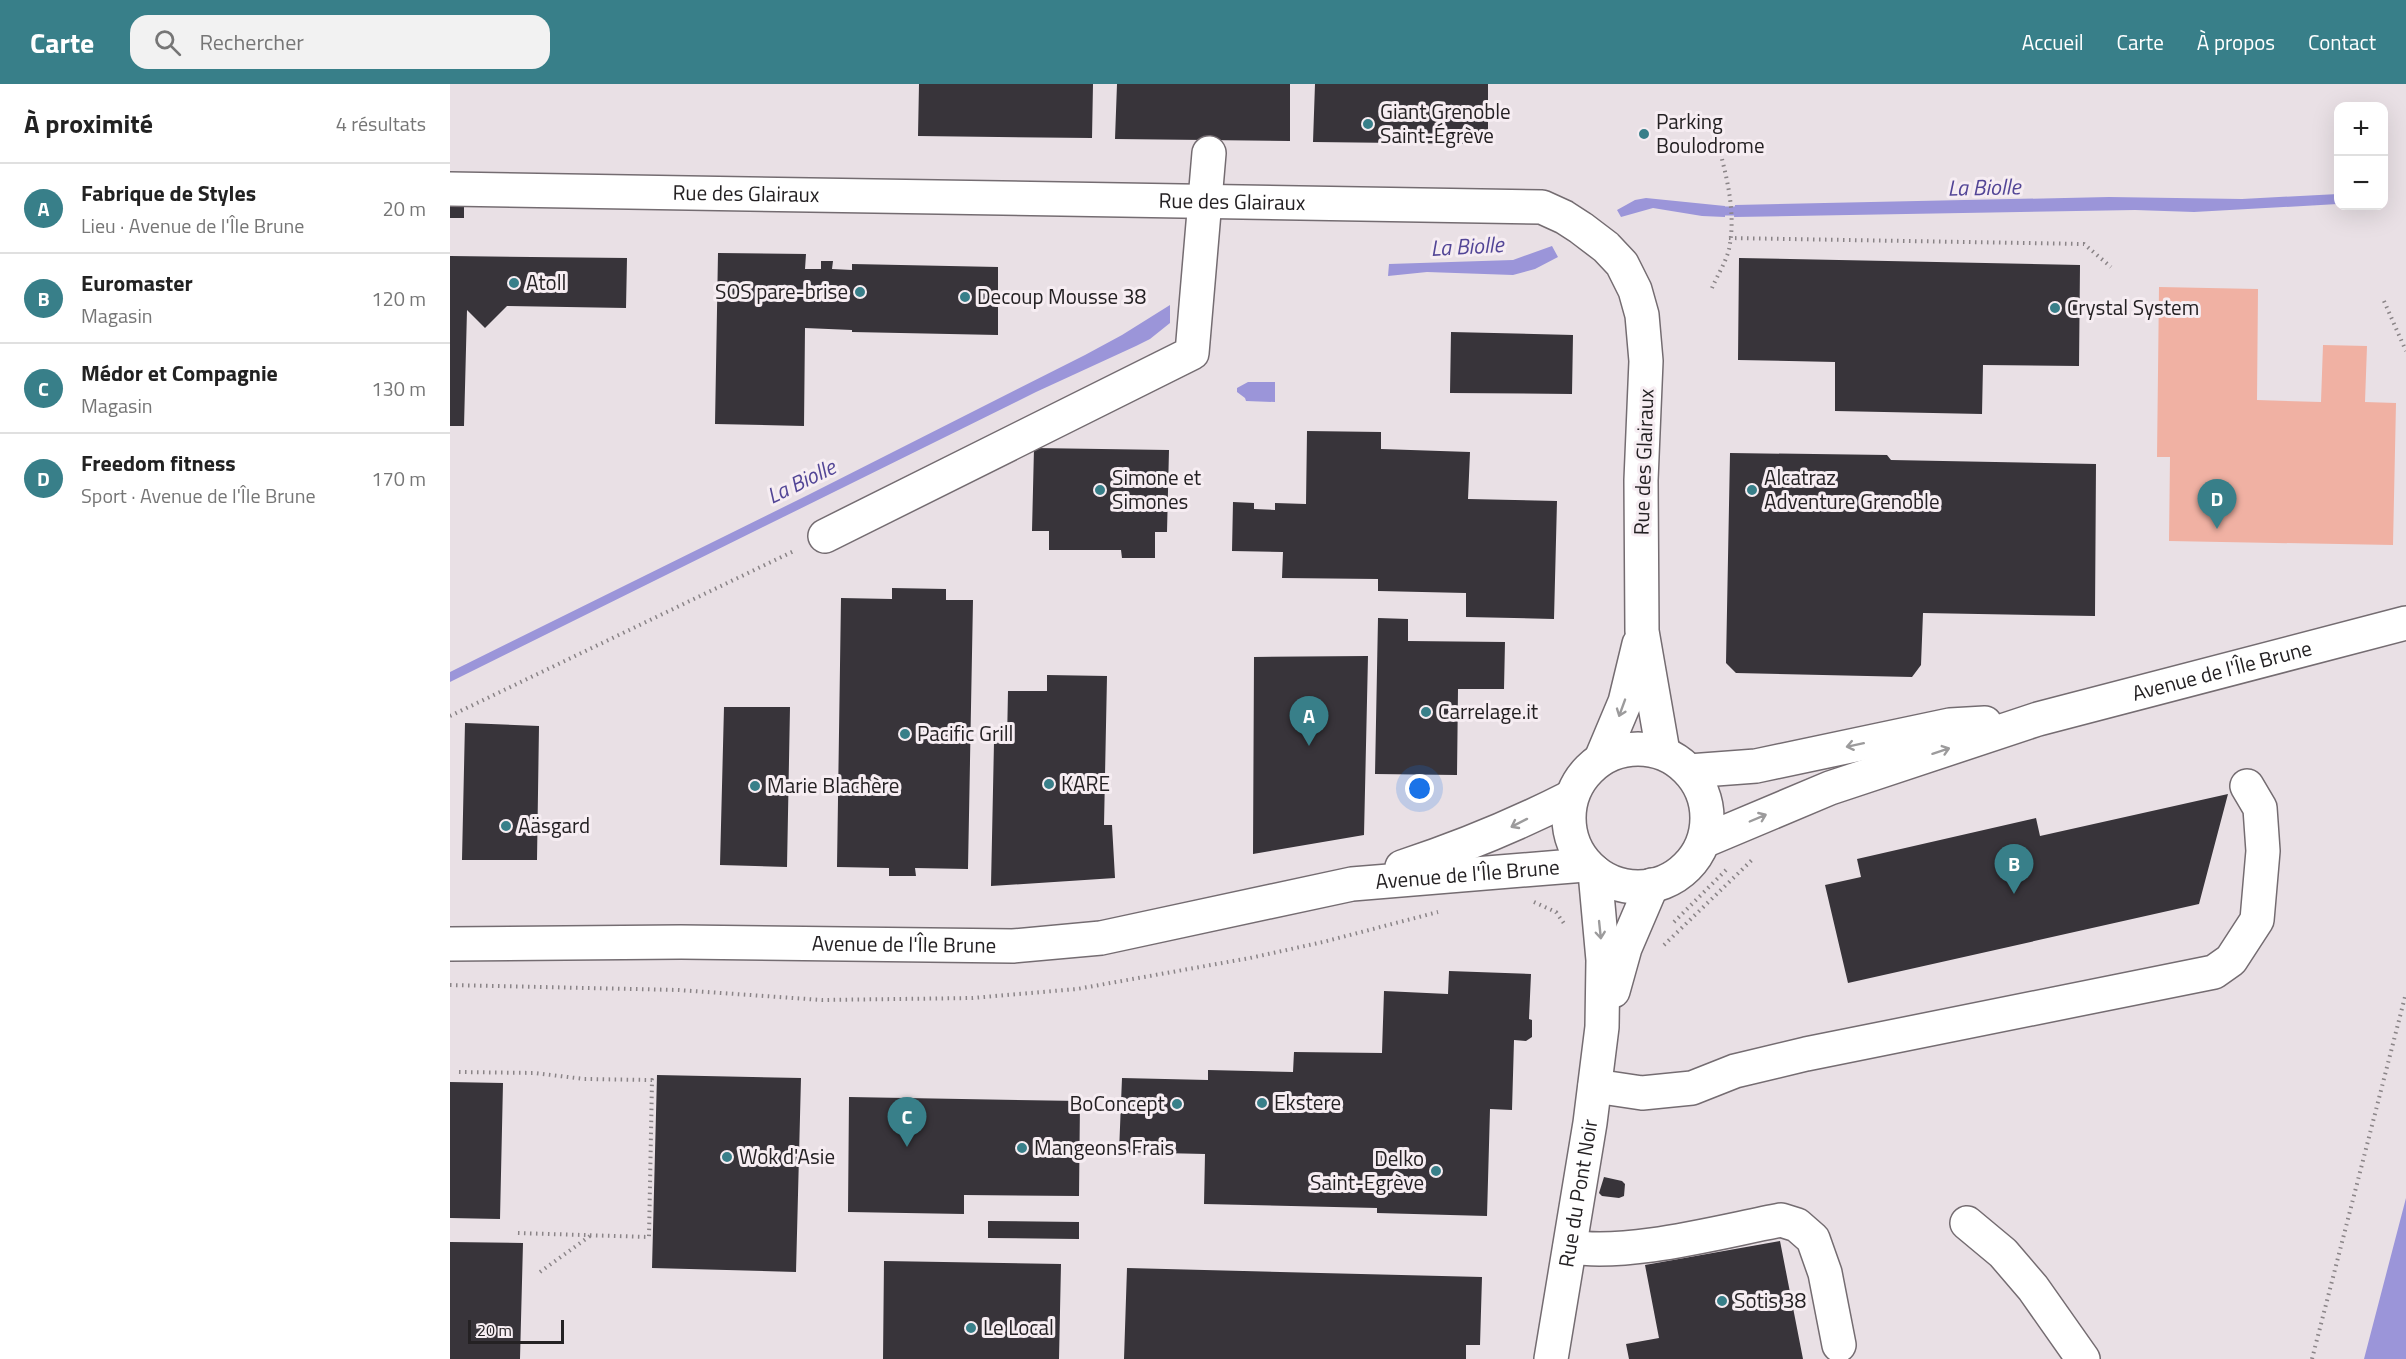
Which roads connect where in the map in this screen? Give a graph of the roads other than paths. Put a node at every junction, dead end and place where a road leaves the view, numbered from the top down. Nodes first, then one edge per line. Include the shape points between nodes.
1 (1209, 153) dead end
2 (450, 189) edge
3 (1204, 202) junction
4 (825, 536) road end
5 (2406, 623) edge
6 (1642, 631) junction
7 (2037, 719) junction
8 (1601, 759) junction
9 (1676, 761) junction
10 (2247, 786) dead end
11 (1571, 797) junction
12 (1704, 841) junction
13 (1590, 869) junction
14 (1352, 884) junction
15 (1652, 885) junction
16 (450, 944) edge
17 (1602, 1027) junction
18 (1595, 1086) junction
19 (1966, 1223) dead end
20 (1569, 1247) junction
21 (1839, 1345) dead end
22 (1551, 1359) edge
23 (2083, 1359) edge

1 - 3 street
2 - 3 street, Rue des Glairaux
3 - 4 street via 1192,352
3 - 6 street, Rue des Glairaux via 1542,207 1564,217 1606,248 1622,264 1642,315 1646,361 1641,480
5 - 7 street, Avenue de l'Île Brune
6 -> 8 street, Rue des Glairaux via 1625,702
6 - 9 street, Rue des Glairaux
7 -> 9 street, Avenue de l'Île Brune via 1950,725 1756,766
12 -> 7 street, Avenue de l'Île Brune via 1830,788
8 - 9 street via 1620,750 1641,748
8 - 11 street via 1583,775
9 - 12 street via 1701,786 1708,821
10 - 18 street via 2260,808 2263,851 2257,920 2231,960 2214,972 1806,1054 1735,1071 1692,1089 1642,1093
11 - 13 street via 1571,837
11 -> 14 street, Avenue de l'Île Brune via 1462,848
12 - 15 street via 1685,868 1668,881
13 - 14 street, Avenue de l'Île Brune
13 - 15 street via 1624,886
13 -> 17 street, Rue du Pont Noir via 1603,960
14 - 16 street, Avenue de l'Île Brune via 1101,938 1013,946
15 - 17 street, Rue du Pont Noir via 1625,948
17 - 18 street, Rue du Pont Noir
18 - 20 street, Rue du Pont Noir
19 - 23 street via 2003,1252
20 - 21 street via 1593,1251 1652,1244 1781,1220 1797,1225 1813,1239 1825,1273
20 - 22 street, Rue du Pont Noir

